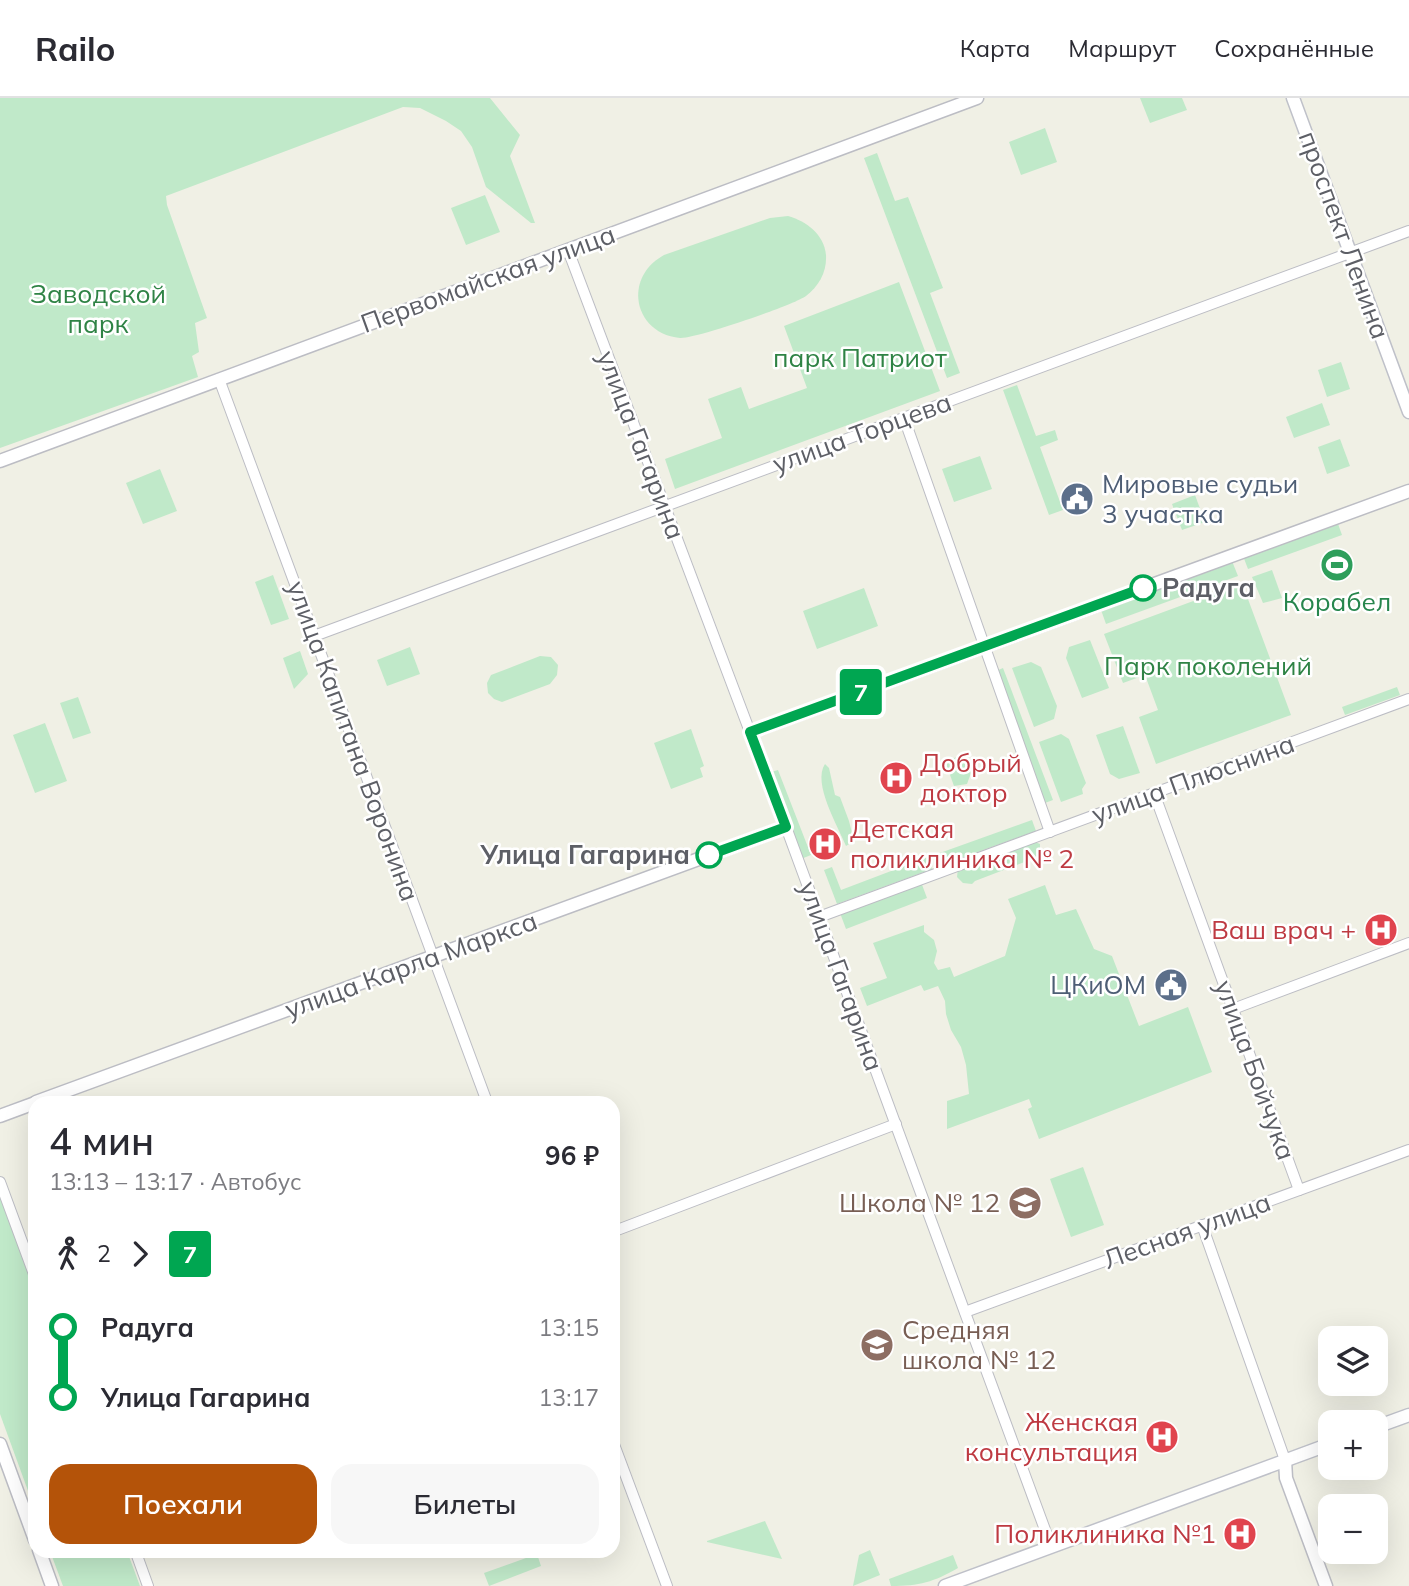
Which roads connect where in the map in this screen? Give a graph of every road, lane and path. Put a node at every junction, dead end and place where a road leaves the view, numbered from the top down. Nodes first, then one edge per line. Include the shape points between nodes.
1 (977, 98) edge
2 (1293, 98) edge
3 (1409, 231) edge
4 (568, 250) junction
5 (1351, 252) junction
6 (219, 379) junction
7 (1409, 412) edge
8 (904, 418) junction
9 (0, 461) edge
10 (1409, 491) edge
11 (664, 506) junction
12 (314, 636) junction
13 (984, 647) junction
14 (1409, 699) edge
15 (750, 732) junction
16 (1154, 793) junction
17 (786, 827) junction
18 (1050, 832) junction
19 (819, 917) junction
20 (1409, 943) edge
21 (433, 957) junction
22 (1233, 1009) junction
23 (55, 1096) edge
24 (485, 1096) edge
25 (28, 1106) edge
26 (0, 1116) edge
27 (895, 1124) junction
28 (1409, 1150) edge
29 (0, 1182) edge
30 (1299, 1190) junction
31 (1202, 1225) junction
32 (620, 1229) edge
33 (28, 1258) edge
34 (965, 1312) junction
35 (1409, 1415) edge
36 (1388, 1423) edge
37 (0, 1444) edge
38 (1318, 1448) edge
39 (620, 1460) edge
40 (1285, 1460) junction
41 (28, 1521) edge
42 (1051, 1546) junction
43 (42, 1558) edge
44 (138, 1558) edge
45 (52, 1586) edge
46 (148, 1586) edge
47 (667, 1586) edge
48 (945, 1586) edge
49 (1326, 1586) edge

1 - 4 street, Первомайская улица
2 - 5 street, проспект Ленина
3 - 5 street, улица Торцева
4 - 6 street, Первомайская улица
4 - 11 street, улица Гагарина
5 - 7 street, проспект Ленина
5 - 8 street, улица Торцева
6 - 9 street, Первомайская улица
6 - 12 street, улица Капитана Воронина
8 - 11 street, улица Торцева
8 - 13 street
10 - 13 street
11 - 12 street, улица Торцева
11 - 15 street, улица Гагарина
12 - 21 street, улица Капитана Воронина
13 - 15 street
13 - 18 street
14 - 16 street, улица Плюснина
15 - 17 street, улица Гагарина
16 - 18 street, улица Плюснина
16 - 22 street, улица Бойчука
17 - 19 street, улица Гагарина
17 - 21 street, улица Карла Маркса
18 - 19 street, улица Плюснина
19 - 27 street, улица Гагарина
20 - 22 street
21 - 23 street, улица Карла Маркса
21 - 24 street, улица Капитана Воронина
22 - 30 street, улица Бойчука
25 - 26 street, улица Карла Маркса
27 - 32 street
27 - 34 street, улица Гагарина
28 - 30 street, Лесная улица
29 - 33 street
30 - 31 street, Лесная улица
31 - 34 street, Лесная улица
31 - 40 street
34 - 42 street, улица Гагарина
35 - 36 street
37 - 41 street
38 - 40 street
39 - 47 street
40 - 42 street
40 - 49 street via 1286,1478
42 - 48 street
43 - 45 street
44 - 46 street

